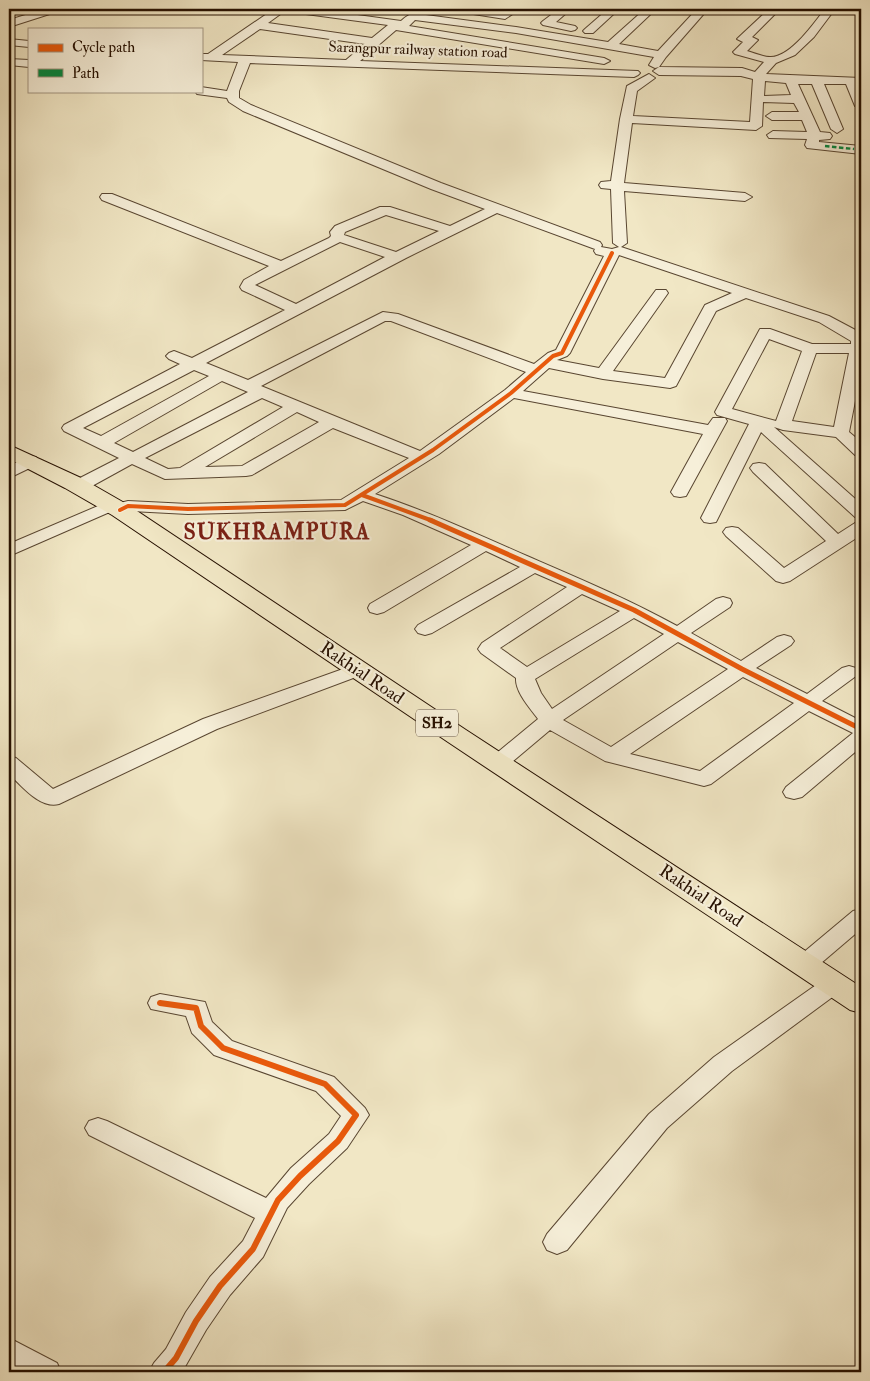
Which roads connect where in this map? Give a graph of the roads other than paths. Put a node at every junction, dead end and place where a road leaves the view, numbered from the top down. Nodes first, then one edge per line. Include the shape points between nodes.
1 (55, 9) edge
2 (282, 9) edge
3 (291, 9) edge
4 (432, 9) edge
5 (475, 9) edge
6 (516, 9) edge
7 (566, 9) edge
8 (614, 9) edge
9 (651, 9) edge
10 (702, 9) edge
11 (775, 9) edge
12 (830, 9) edge
13 (413, 16) junction
14 (270, 17) junction
15 (9, 24) edge
16 (258, 25) junction
17 (392, 30) junction
18 (589, 30) junction
19 (577, 40) junction
20 (9, 42) edge
21 (374, 42) junction
22 (28, 44) edge
23 (611, 46) junction
24 (661, 55) junction
25 (206, 57) edge
26 (245, 60) junction
27 (772, 61) junction
28 (9, 62) edge
29 (28, 64) edge
30 (349, 64) junction
31 (647, 73) junction
32 (754, 75) junction
33 (790, 79) junction
34 (816, 80) junction
35 (855, 81) edge
36 (202, 91) edge
37 (233, 95) junction
38 (861, 106) edge
39 (805, 112) junction
40 (769, 113) junction
41 (626, 119) junction
42 (837, 129) dead end
43 (858, 149) edge
44 (817, 155) dead end
45 (611, 185) junction
46 (107, 197) dead end
47 (745, 197) dead end
48 (495, 209) junction
49 (452, 231) junction
50 (338, 237) junction
51 (609, 247) junction
52 (398, 257) junction
53 (281, 266) junction
54 (661, 293) dead end
55 (745, 293) junction
56 (297, 310) junction
57 (824, 319) junction
58 (861, 323) edge
59 (860, 340) edge
60 (810, 349) junction
61 (174, 356) dead end
62 (193, 364) junction
63 (546, 364) junction
64 (858, 368) edge
65 (603, 374) junction
66 (222, 375) junction
67 (256, 389) junction
68 (511, 392) junction
69 (296, 406) junction
70 (724, 412) junction
71 (758, 421) junction
72 (331, 422) junction
73 (783, 425) junction
74 (713, 431) junction
75 (841, 433) junction
76 (101, 443) junction
77 (9, 444) edge
78 (861, 451) edge
79 (422, 457) junction
80 (16, 462) edge
81 (759, 468) dead end
82 (182, 474) junction
83 (86, 482) junction
84 (680, 492) dead end
85 (362, 494) junction
86 (120, 507) junction
87 (861, 513) edge
88 (710, 518) dead end
89 (861, 527) edge
90 (732, 532) dead end
91 (836, 542) junction
92 (485, 544) junction
93 (9, 551) edge
94 (535, 566) junction
95 (581, 586) junction
96 (723, 602) dead end
97 (377, 608) dead end
98 (634, 610) junction
99 (425, 629) dead end
100 (676, 635) junction
101 (784, 641) dead end
102 (742, 669) junction
103 (358, 670) junction
104 (849, 672) dead end
105 (526, 676) junction
106 (808, 702) junction
107 (550, 720) junction
108 (861, 728) edge
109 (861, 736) edge
110 (612, 756) junction
111 (505, 757) junction
112 (9, 763) edge
113 (794, 792) dead end
114 (861, 917) edge
115 (812, 958) junction
116 (834, 984) junction
117 (861, 990) edge
118 (861, 1002) edge
119 (160, 1003) dead end
120 (98, 1128) dead end
121 (271, 1213) junction
122 (557, 1242) dead end
123 (9, 1351) edge
124 (46, 1372) edge
125 (164, 1372) edge

1 - 15 street
2 - 14 street
3 - 17 street via 397,23
4 - 13 street
5 - 6 street via 471,11 505,16
7 - 18 street via 547,24
8 - 18 street
9 - 23 street
10 - 24 street
11 - 27 street via 743,38 752,40 739,52
12 - 27 street via 791,53
13 - 17 street
13 - 19 street
14 - 16 street
14 - 17 street
16 - 21 street
16 - 25 street
17 - 21 street
17 - 31 street
18 - 19 street
19 - 23 street
20 - 22 street
21 - 30 street
23 - 24 street
24 - 31 street
25 - 26 street, Sarangpur railway station road
26 - 30 street, Sarangpur railway station road
26 - 37 street
27 - 32 street
28 - 29 street
30 - 31 street, Sarangpur railway station road
31 - 32 street, Sarangpur railway station road
31 - 41 street via 631,90
31 - 45 street via 622,87
32 - 33 street, Sarangpur railway station road
32 - 41 street via 756,126
33 - 34 street, Sarangpur railway station road
33 - 39 street
34 - 35 street, Sarangpur railway station road
34 - 42 street
35 - 38 street
36 - 37 street
37 - 48 street via 233,99 247,108
39 - 40 street
39 - 40 street
39 - 40 street
39 - 43 street via 811,145
41 - 45 street
43 - 44 street
45 - 47 street
45 - 51 street
46 - 53 street
48 - 49 street
48 - 51 street
49 - 50 street via 385,210 340,229
49 - 52 street
50 - 52 street
50 - 53 street
51 - 55 street
51 - 63 street via 562,353
52 - 56 street
53 - 56 street via 247,287
54 - 65 street
55 - 57 street
55 - 65 street via 710,308 670,383
56 - 62 street
57 - 58 street
57 - 59 street
59 - 60 street
59 - 64 street
60 - 70 street via 765,332
60 - 73 street
61 - 62 street
62 - 66 street
62 - 76 street via 70,428
63 - 65 street
63 - 67 street via 383,316
63 - 68 street
64 - 75 street
66 - 67 street
66 - 76 street
67 - 69 street
67 - 83 street
68 - 74 street
68 - 79 street
69 - 72 street
69 - 82 street
70 - 71 street
70 - 74 street
71 - 73 street
71 - 87 street
71 - 88 street
72 - 79 street
72 - 82 street via 246,471
73 - 75 street
74 - 84 street
75 - 78 street
76 - 82 street via 165,474
77 - 83 main road, Rakhial Road / SH2
79 - 85 street
80 - 86 main road, Rakhial Road / SH2 via 73,482
81 - 91 street
83 - 86 main road, Rakhial Road / SH2
85 - 86 street via 345,505
85 - 92 street
86 - 93 street
86 - 103 main road, Rakhial Road / SH2
86 - 111 main road, Rakhial Road / SH2
89 - 91 street
90 - 91 street via 783,577
92 - 94 street
92 - 97 street
94 - 95 street
94 - 99 street
95 - 98 street
95 - 105 street via 489,647
96 - 100 street
98 - 100 street
98 - 105 street
100 - 102 street
100 - 107 street
101 - 102 street
102 - 106 street
102 - 110 street
103 - 112 street via 210,724 51,799
103 - 116 main road, Rakhial Road / SH2
104 - 106 street
105 - 107 street via 531,694
106 - 108 street
106 - 110 street via 704,780
107 - 110 street
107 - 111 street
109 - 113 street
111 - 115 main road, Rakhial Road / SH2
114 - 115 street
115 - 117 main road, Rakhial Road / SH2
116 - 118 main road, Rakhial Road / SH2
116 - 122 street via 724,1064 658,1121
119 - 121 street via 196,1008 201,1026 223,1048 325,1084 356,1115 338,1141 294,1182
120 - 121 street
121 - 125 street via 253,1249 220,1286
123 - 124 street

